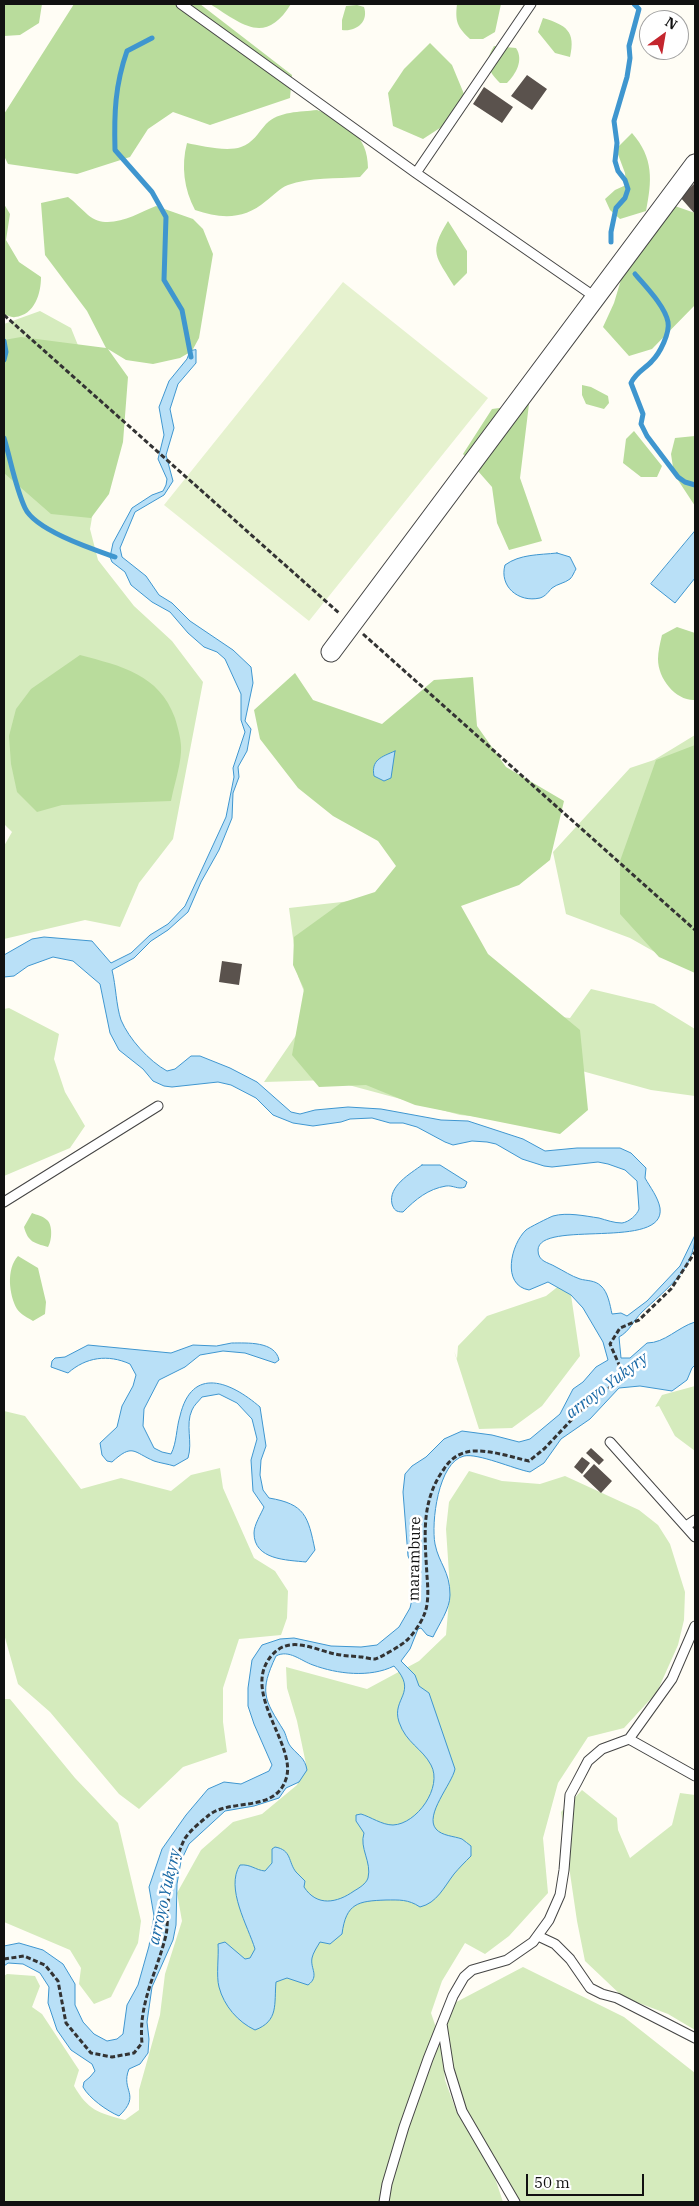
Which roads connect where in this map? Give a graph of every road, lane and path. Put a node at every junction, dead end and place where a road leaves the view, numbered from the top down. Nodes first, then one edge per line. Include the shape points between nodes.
1 (181, 4) edge
2 (531, 4) edge
3 (695, 164) edge
4 (416, 173) junction
5 (595, 297) junction
6 (330, 652) dead end
7 (158, 1106) dead end
8 (4, 1202) edge
9 (695, 1252) edge
10 (610, 1442) dead end
11 (695, 1520) edge
12 (686, 1526) junction
13 (695, 1537) edge
14 (695, 1626) edge
15 (629, 1739) junction
16 (695, 1776) edge
17 (538, 1936) junction
18 (4, 1959) edge
19 (442, 2023) junction
20 (695, 2038) edge
21 (384, 2202) edge
22 (515, 2202) edge

1 - 4 lane
2 - 4 lane
3 - 5 street
4 - 5 lane
5 - 6 street
7 - 8 lane
9 - 18 path, marambure via 671,1290 639,1320 620,1328 610,1344 624,1376 578,1413 544,1449 529,1461 471,1451 451,1459 438,1476 428,1501 424,1539 428,1591 424,1615 406,1641 376,1659 337,1655 289,1644 274,1653 263,1669 263,1696 286,1757 286,1781 276,1794 260,1802 216,1811 186,1837 174,1864 166,1933 140,2024 142,2043 134,2053 112,2057 91,2053 66,2023 58,1981 45,1965 24,1956
10 - 12 lane
11 - 12 lane
12 - 13 lane
14 - 15 lane via 672,1678
15 - 16 lane
15 - 17 lane via 602,1749 588,1761 570,1795 560,1895
17 - 19 lane via 507,1960 486,1964 464,1977
17 - 20 lane via 555,1944 590,1988 617,1998
19 - 21 lane via 398,2144
19 - 22 lane via 449,2069 462,2110

